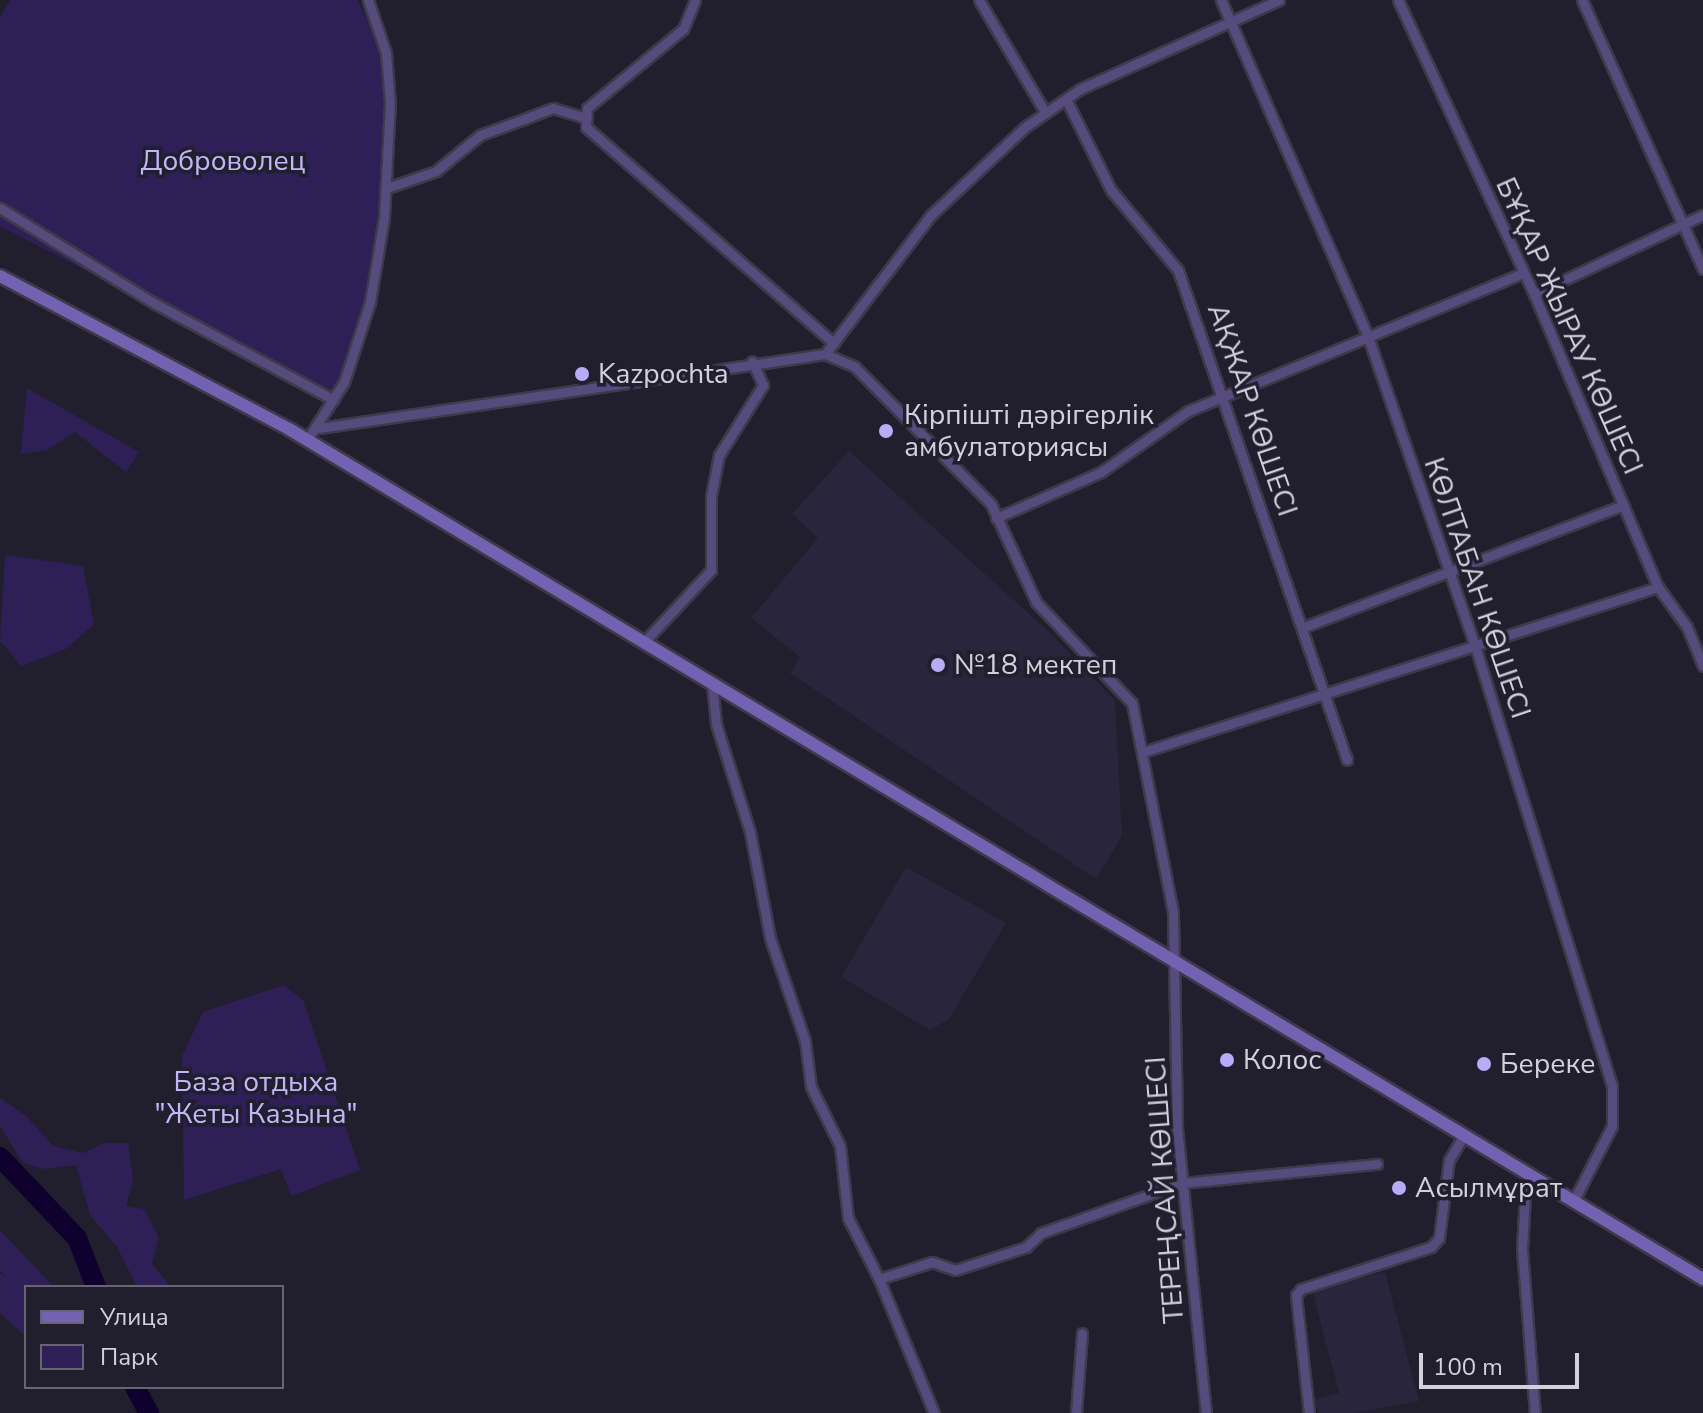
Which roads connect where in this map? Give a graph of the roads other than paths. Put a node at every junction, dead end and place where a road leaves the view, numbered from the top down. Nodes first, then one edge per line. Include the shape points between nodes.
1 (368, 0) edge
2 (695, 0) edge
3 (979, 0) edge
4 (1221, 0) edge
5 (1279, 0) edge
6 (1398, 0) edge
7 (1582, 0) edge
8 (1232, 21) junction
9 (1066, 99) junction
10 (1045, 112) junction
11 (583, 117) junction
12 (387, 188) junction
13 (0, 208) edge
14 (1703, 215) edge
15 (1682, 223) junction
16 (1703, 269) edge
17 (1523, 273) junction
18 (0, 276) edge
19 (1534, 294) junction
20 (1368, 337) junction
21 (834, 343) junction
22 (825, 354) junction
23 (752, 361) junction
24 (1225, 395) junction
25 (334, 400) junction
26 (319, 428) junction
27 (307, 440) junction
28 (1623, 505) junction
29 (996, 518) junction
30 (1449, 571) junction
31 (1658, 587) junction
32 (1304, 627) junction
33 (643, 643) junction
34 (1475, 646) junction
35 (1703, 666) edge
36 (712, 684) junction
37 (1326, 694) junction
38 (1143, 752) junction
39 (1347, 760) dead end
40 (1175, 963) junction
41 (1463, 1137) junction
42 (1377, 1164) dead end
43 (1535, 1178) junction
44 (1182, 1183) junction
45 (1574, 1200) junction
46 (879, 1279) junction
47 (1703, 1279) edge
48 (1082, 1333) dead end
49 (934, 1413) edge
50 (1076, 1413) edge
51 (1206, 1413) edge
52 (1309, 1413) edge
53 (1535, 1413) edge

1 - 12 street via 386,53
2 - 11 street via 683,29 587,108
3 - 10 street
4 - 8 street, КӨЛТАБАН КӨШЕСІ
5 - 8 street
6 - 17 street, БҰҚАР ЖЫРАУ КӨШЕСІ
7 - 15 street
8 - 9 street
8 - 20 street, КӨЛТАБАН КӨШЕСІ
9 - 10 street
9 - 24 street, АҚЖАР КӨШЕСІ via 1111,190 1178,270
10 - 21 street via 931,215
11 - 12 street via 553,108 480,135 436,171
11 - 21 street via 586,127
12 - 25 street via 370,302
13 - 25 street via 154,303
14 - 15 street
15 - 16 street
15 - 19 street
17 - 19 street, БҰҚАР ЖЫРАУ КӨШЕСІ
17 - 20 street
18 - 27 main road
19 - 28 street, БҰҚАР ЖЫРАУ КӨШЕСІ
20 - 24 street
20 - 30 street, КӨЛТАБАН КӨШЕСІ
21 - 22 street
22 - 23 street
22 - 29 street, ТЕРЕҢСАЙ КӨШЕСІ via 855,367 991,504
23 - 26 street
23 - 33 street via 763,385 719,455 711,496 711,570
24 - 29 street via 1188,411 1101,472
24 - 32 street, АҚЖАР КӨШЕСІ
25 - 26 street
26 - 27 street
27 - 33 main road
28 - 30 street
28 - 31 street, БҰҚАР ЖЫРАУ КӨШЕСІ
29 - 38 street, ТЕРЕҢСАЙ КӨШЕСІ via 1036,602 1132,703
30 - 32 street
30 - 34 street, КӨЛТАБАН КӨШЕСІ
31 - 34 street
31 - 35 street, БҰҚАР ЖЫРАУ КӨШЕСІ via 1687,627
32 - 37 street, АҚЖАР КӨШЕСІ
33 - 36 main road
34 - 37 street
34 - 45 street, КӨЛТАБАН КӨШЕСІ via 1612,1086 1612,1126
36 - 40 main road
36 - 46 street via 716,724 750,832 770,938 805,1041 811,1087 840,1146 848,1218
37 - 38 street
37 - 39 street, АҚЖАР КӨШЕСІ
38 - 40 street, ТЕРЕҢСАЙ КӨШЕСІ via 1173,912
40 - 41 main road
40 - 44 street, ТЕРЕҢСАЙ КӨШЕСІ
41 - 43 main road
41 - 52 street via 1449,1160 1439,1238 1431,1247 1298,1291
42 - 44 street
43 - 45 main road
43 - 53 street via 1525,1195 1522,1249
44 - 46 street via 955,1270 932,1262
44 - 51 street, ТЕРЕҢСАЙ КӨШЕСІ
45 - 47 main road
46 - 49 street
48 - 50 street

